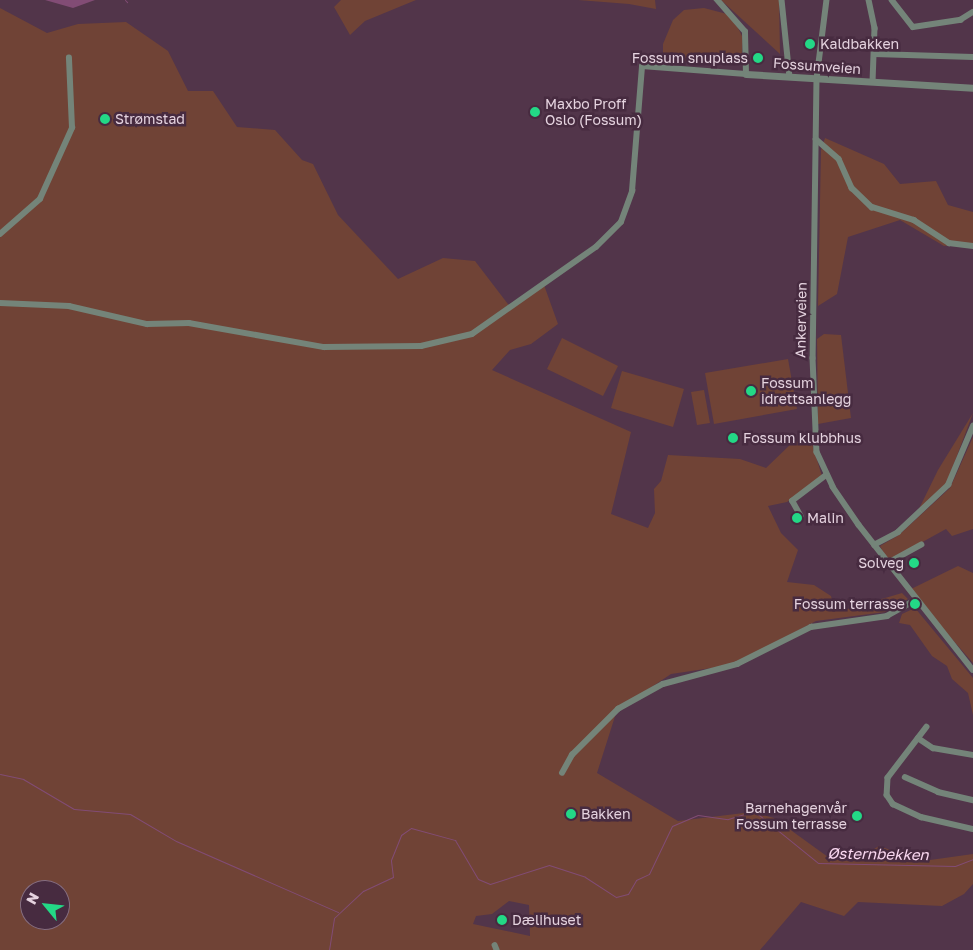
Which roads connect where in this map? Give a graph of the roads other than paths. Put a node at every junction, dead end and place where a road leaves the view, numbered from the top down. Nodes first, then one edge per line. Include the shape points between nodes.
1 (717, 0) edge
2 (782, 0) edge
3 (828, 0) edge
4 (870, 0) edge
5 (892, 0) edge
6 (973, 12) edge
7 (874, 54) junction
8 (973, 57) edge
9 (69, 58) dead end
10 (746, 74) junction
11 (790, 77) junction
12 (818, 79) junction
13 (873, 82) junction
14 (973, 88) edge
15 (816, 139) junction
16 (0, 234) edge
17 (973, 246) edge
18 (0, 304) edge
19 (973, 426) edge
20 (826, 475) junction
21 (801, 517) dead end
22 (874, 545) junction
23 (921, 545) dead end
24 (888, 563) junction
25 (916, 600) junction
26 (973, 670) edge
27 (927, 727) dead end
28 (918, 738) junction
29 (973, 755) edge
30 (562, 773) dead end
31 (905, 777) dead end
32 (973, 800) edge
33 (973, 828) edge

1 - 10 street via 745,32
2 - 11 street
3 - 12 street, Ankerveien
4 - 7 street
5 - 6 street via 913,27 960,20
7 - 8 street
7 - 13 street
9 - 16 street via 72,128 40,199
10 - 11 street, Fossumveien
10 - 18 street via 642,66 632,191 621,222 596,247 530,295 459,339 421,346 324,347 189,324 147,324 69,306
11 - 12 street, Fossumveien
12 - 13 street, Fossumveien
12 - 15 street, Ankerveien
13 - 14 street, Fossumveien
15 - 17 street via 839,159 852,188 872,207 914,220 949,243
15 - 20 street, Ankerveien via 813,423
19 - 22 street via 948,485 898,532
20 - 21 street via 792,501
20 - 22 street, Ankerveien
22 - 24 street, Ankerveien
23 - 24 street
24 - 25 street, Ankerveien
25 - 26 street, Ankerveien
25 - 30 street via 887,616 806,628 737,664 663,684 618,709 569,759
27 - 28 street
28 - 29 street via 933,748
28 - 33 street via 888,778 888,798 926,818
31 - 32 street via 938,792

